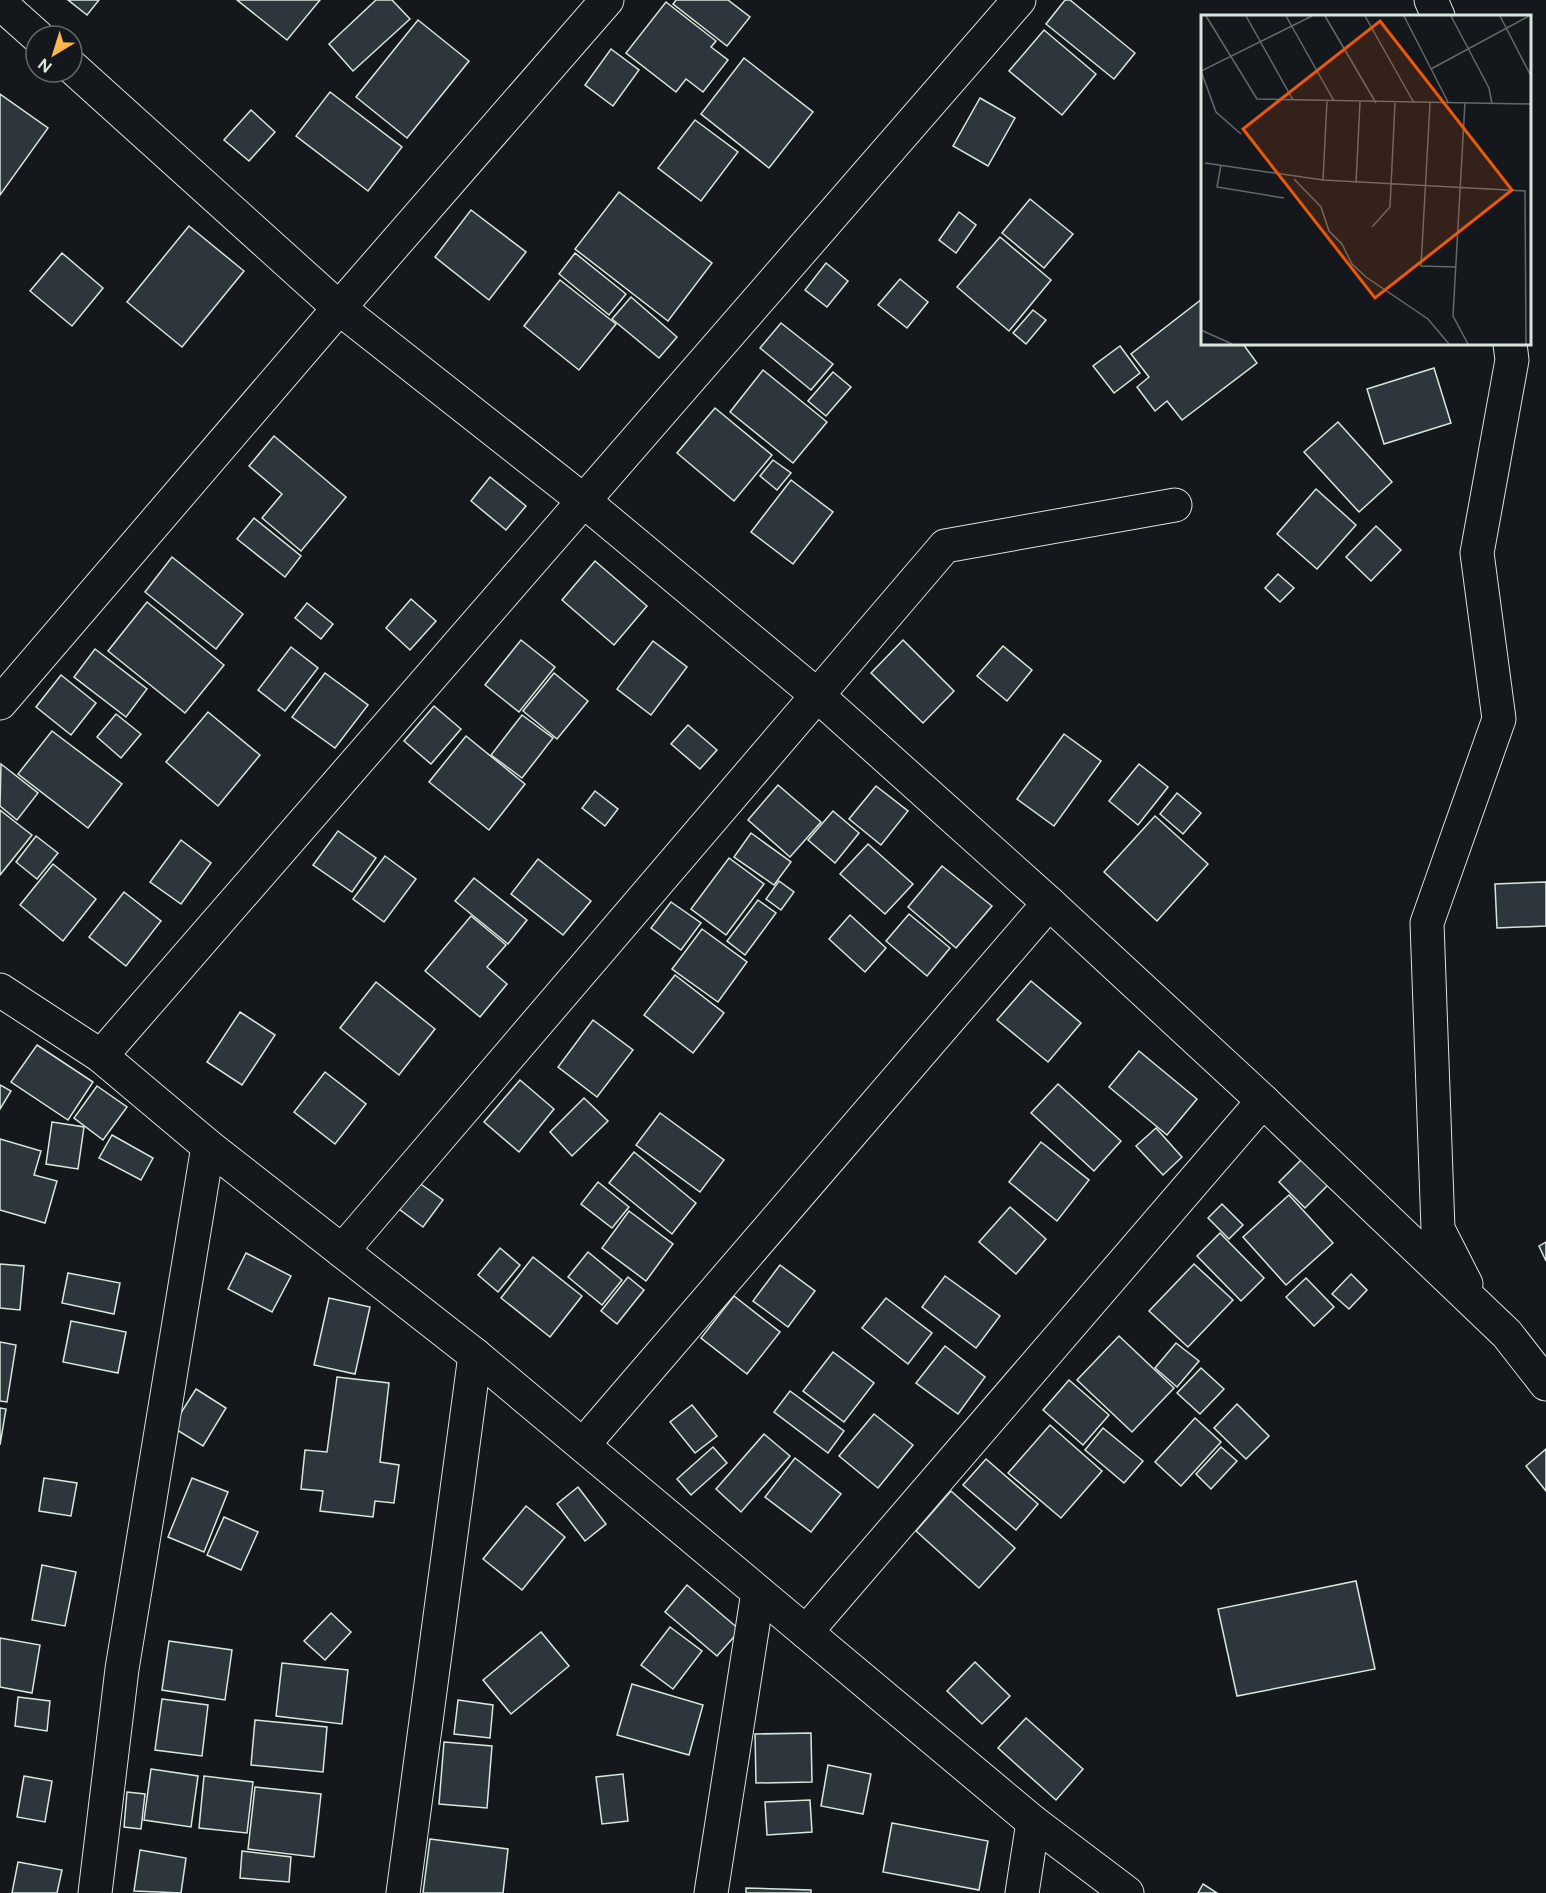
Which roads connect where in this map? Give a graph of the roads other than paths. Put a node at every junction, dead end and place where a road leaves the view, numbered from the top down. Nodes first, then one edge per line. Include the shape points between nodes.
1 (608, 0) edge
2 (1019, 0) edge
3 (1431, 0) edge
4 (0, 3) edge
5 (1438, 15) edge
6 (24, 24) edge
7 (84, 79) edge
8 (339, 308) junction
9 (1510, 345) edge
10 (584, 501) junction
11 (1175, 505) dead end
12 (818, 696) junction
13 (0, 703) edge
14 (1049, 903) junction
15 (0, 990) edge
16 (102, 1056) junction
17 (1263, 1101) junction
18 (208, 1146) junction
19 (342, 1251) junction
20 (1478, 1306) junction
21 (474, 1355) junction
22 (1546, 1384) edge
23 (583, 1445) junction
24 (758, 1592) junction
25 (806, 1632) junction
26 (1033, 1822) junction
27 (95, 1893) edge
28 (403, 1893) edge
29 (711, 1893) edge
30 (1022, 1893) edge
31 (1127, 1893) edge

1 - 8 street
2 - 10 street
3 - 5 street
4 - 6 street
7 - 8 street
8 - 10 street
8 - 13 street
9 - 20 street via 1512,360 1477,553 1499,719 1427,923 1438,1229
10 - 12 street
10 - 16 street
11 - 12 street via 945,546
12 - 14 street
12 - 19 street
14 - 17 street
14 - 23 street
15 - 16 street
16 - 18 street
17 - 20 street
17 - 25 street
18 - 19 street
18 - 27 street via 122,1668
19 - 21 street
20 - 22 street via 1507,1334
21 - 23 street
21 - 28 street
23 - 24 street
24 - 25 street
24 - 29 street
25 - 26 street
26 - 30 street
26 - 31 street

